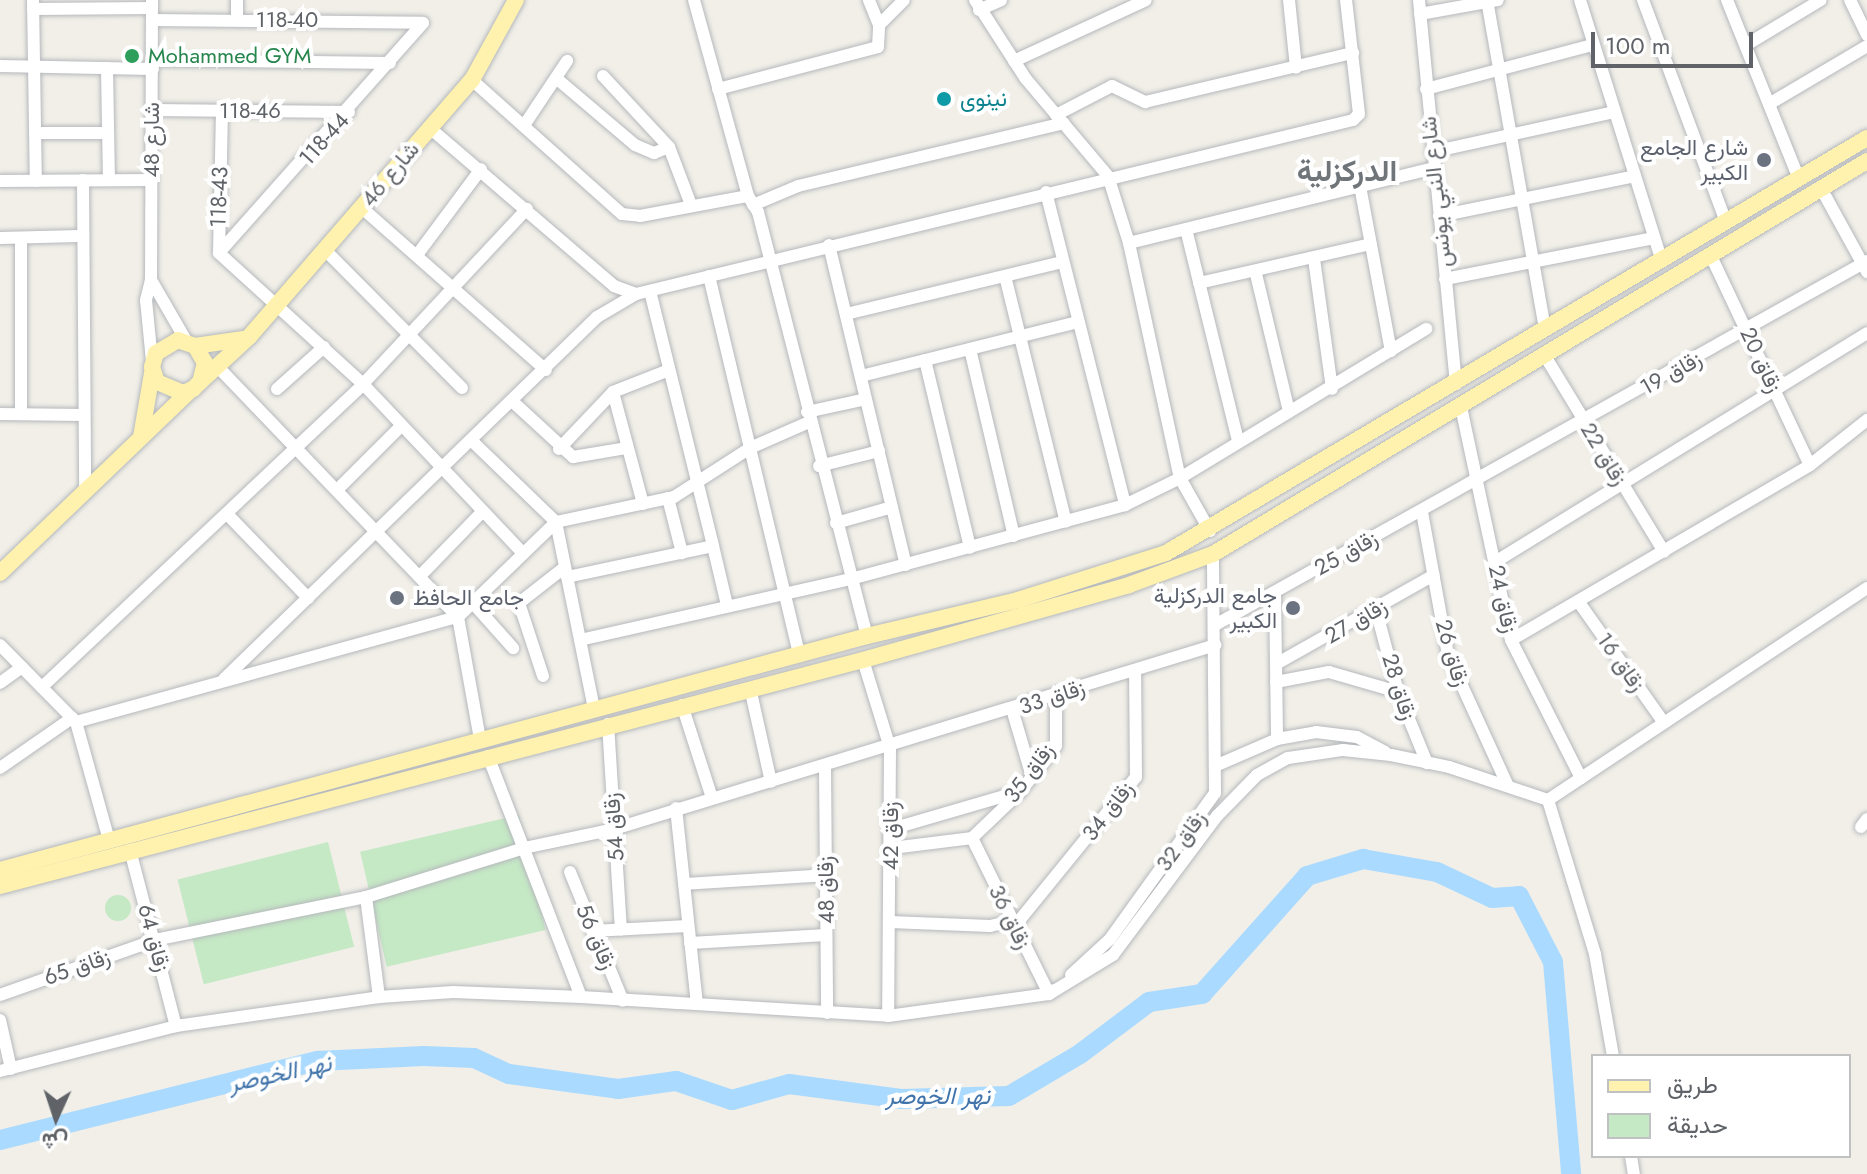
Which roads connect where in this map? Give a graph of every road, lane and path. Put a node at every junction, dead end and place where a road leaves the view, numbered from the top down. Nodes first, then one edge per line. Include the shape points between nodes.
1 (237, 0) edge
2 (516, 0) edge
3 (694, 0) edge
4 (869, 0) edge
5 (904, 0) edge
6 (1001, 0) edge
7 (1146, 0) edge
8 (1289, 0) edge
9 (1346, 0) edge
10 (1419, 0) edge
11 (1580, 0) edge
12 (1643, 0) edge
13 (1727, 0) edge
14 (1821, 0) edge
15 (1850, 0) edge
16 (1491, 1) edge
17 (33, 5) edge
18 (977, 5) edge
19 (152, 9) edge
20 (1420, 14) junction
21 (237, 20) junction
22 (422, 20) joint
23 (879, 25) junction
24 (1867, 35) edge
25 (1593, 45) junction
26 (1746, 45) junction
27 (1867, 46) edge
28 (1353, 53) junction
29 (567, 61) dead end
30 (1014, 61) junction
31 (390, 63) junction
32 (153, 65) junction
33 (0, 66) edge
34 (34, 66) junction
35 (107, 68) junction
36 (1296, 68) junction
37 (1499, 68) junction
38 (603, 76) dead end
39 (556, 78) junction
40 (472, 80) junction
41 (718, 89) junction
42 (1426, 89) junction
43 (1769, 104) junction
44 (152, 110) junction
45 (222, 110) junction
46 (349, 112) junction
47 (1614, 112) junction
48 (1060, 119) junction
49 (525, 124) junction
50 (431, 129) junction
51 (35, 133) junction
52 (108, 133) junction
53 (1511, 134) junction
54 (1867, 138) edge
55 (669, 147) junction
56 (1432, 152) junction
57 (1867, 161) edge
58 (1434, 168) junction
59 (481, 169) junction
60 (1108, 176) junction
61 (1635, 176) junction
62 (109, 179) junction
63 (1799, 179) junction
64 (83, 180) junction
65 (152, 180) junction
66 (0, 181) edge
67 (36, 181) junction
68 (1360, 186) junction
69 (1822, 190) junction
70 (1046, 192) junction
71 (1522, 198) junction
72 (751, 200) junction
73 (691, 205) junction
74 (362, 208) junction
75 (527, 209) junction
76 (1439, 216) junction
77 (1726, 222) junction
78 (1186, 229) junction
79 (79, 236) junction
80 (0, 238) edge
81 (21, 238) junction
82 (1654, 238) junction
83 (1129, 243) junction
84 (1371, 244) junction
85 (829, 245) junction
86 (326, 251) junction
87 (219, 253) junction
88 (417, 255) junction
89 (1711, 256) junction
90 (1314, 259) junction
91 (770, 260) junction
92 (1662, 261) junction
93 (1063, 262) junction
94 (1533, 262) junction
95 (1866, 266) edge
96 (1256, 274) junction
97 (709, 276) junction
98 (1005, 276) junction
99 (1445, 279) junction
100 (151, 280) junction
101 (1199, 283) junction
102 (454, 287) junction
103 (650, 291) junction
104 (636, 294) junction
105 (279, 303) junction
106 (846, 314) junction
107 (1078, 322) junction
108 (1426, 329) dead end
109 (1545, 330) junction
110 (1747, 331) junction
111 (411, 333) junction
112 (1867, 333) edge
113 (249, 337) junction
114 (1020, 337) junction
115 (191, 344) junction
116 (324, 347) junction
117 (970, 349) junction
118 (1391, 351) junction
119 (1545, 356) junction
120 (925, 360) junction
121 (217, 366) junction
122 (152, 367) junction
123 (546, 370) junction
124 (669, 370) junction
125 (861, 376) junction
126 (363, 384) junction
127 (1456, 384) junction
128 (196, 386) junction
129 (462, 388) dead end
130 (277, 389) dead end
131 (1332, 389) junction
132 (613, 392) junction
133 (1777, 393) junction
134 (866, 399) junction
135 (512, 401) junction
136 (1461, 407) junction
137 (1289, 411) junction
138 (0, 414) edge
139 (21, 414) junction
140 (84, 415) junction
141 (808, 417) junction
142 (1867, 420) edge
143 (1585, 422) junction
144 (401, 426) junction
145 (140, 439) junction
146 (1238, 440) junction
147 (472, 441) junction
148 (296, 448) junction
149 (627, 448) junction
150 (750, 448) junction
151 (559, 449) junction
152 (879, 451) junction
153 (1810, 465) junction
154 (819, 466) junction
155 (440, 471) junction
156 (1180, 478) junction
157 (697, 481) junction
158 (1478, 482) junction
159 (1622, 483) junction
160 (337, 490) junction
161 (85, 492) junction
162 (668, 498) junction
163 (643, 504) junction
164 (1125, 505) junction
165 (892, 507) junction
166 (482, 512) junction
167 (1422, 512) junction
168 (227, 514) junction
169 (556, 522) junction
170 (1066, 522) junction
171 (836, 523) junction
172 (378, 531) junction
173 (1210, 531) junction
174 (1014, 536) junction
175 (713, 546) junction
176 (970, 548) junction
177 (1664, 552) junction
178 (523, 553) junction
179 (682, 553) junction
180 (1213, 554) junction
181 (1495, 562) junction
182 (906, 565) junction
183 (566, 572) junction
184 (0, 573) edge
185 (1434, 575) junction
186 (420, 576) junction
187 (851, 579) junction
188 (1867, 588) edge
189 (784, 592) junction
190 (1275, 592) junction
191 (308, 598) junction
192 (1578, 601) junction
193 (472, 602) junction
194 (727, 605) junction
195 (1376, 610) junction
196 (458, 617) junction
197 (1215, 625) junction
198 (867, 636) junction
199 (580, 640) junction
200 (1511, 640) junction
201 (0, 645) edge
202 (1215, 645) junction
203 (513, 648) dead end
204 (799, 654) junction
205 (863, 660) junction
206 (1276, 664) junction
207 (22, 667) junction
208 (1135, 670) junction
209 (543, 676) dead end
210 (224, 679) junction
211 (1276, 682) junction
212 (0, 683) edge
213 (42, 687) junction
214 (750, 688) junction
215 (1398, 692) junction
216 (1056, 695) junction
217 (682, 705) junction
218 (594, 709) junction
219 (1012, 709) junction
220 (74, 720) junction
221 (1664, 723) junction
222 (608, 724) junction
223 (480, 739) junction
224 (1277, 739) junction
225 (890, 748) junction
226 (1391, 755) junction
227 (488, 756) junction
228 (1427, 763) junction
229 (1215, 766) junction
230 (0, 768) edge
231 (825, 768) junction
232 (1032, 777) junction
233 (1581, 778) junction
234 (771, 782) junction
235 (1508, 786) junction
236 (1020, 792) junction
237 (1215, 793) junction
238 (712, 798) junction
239 (1548, 800) junction
240 (676, 808) junction
241 (1217, 816) junction
242 (614, 829) junction
243 (891, 829) junction
244 (972, 838) junction
245 (109, 840) junction
246 (524, 848) junction
247 (892, 848) junction
248 (130, 850) junction
249 (0, 870) edge
250 (570, 872) dead end
251 (826, 875) junction
252 (684, 884) junction
253 (0, 886) edge
254 (366, 897) junction
255 (890, 922) junction
256 (1013, 924) junction
257 (688, 926) junction
258 (621, 930) junction
259 (592, 931) junction
260 (826, 935) junction
261 (155, 940) junction
262 (690, 943) junction
263 (1049, 994) junction
264 (0, 995) edge
265 (379, 997) junction
266 (581, 997) junction
267 (623, 1001) junction
268 (697, 1004) junction
269 (827, 1013) junction
270 (888, 1016) junction
271 (0, 1020) edge
272 (176, 1026) junction
273 (1613, 1054) edge
274 (4, 1067) edge

1 - 21 street
2 - 40 main road, شارع 46
3 - 41 street
4 - 23 street
5 - 23 street
6 - 18 street
7 - 30 street
8 - 36 street
9 - 28 street
10 - 20 street, شارع النبي يونس
11 - 25 street
12 - 77 street
13 - 26 street
14 - 26 street
15 - 24 street
16 - 20 street
16 - 37 street
17 - 19 street, 118-40
17 - 34 street
18 - 30 street
19 - 21 street, 118-40
19 - 32 street, شارع 48
20 - 42 street, شارع النبي يونس
21 - 22 street, 118-40
22 - 31 street, 118-44
23 - 41 street via 878,47
25 - 37 street
25 - 47 street
26 - 43 street
27 - 43 street
28 - 36 street
28 - 60 street via 1359,114 1353,120
29 - 39 street
30 - 48 street
31 - 32 street
31 - 46 street, 118-44
32 - 35 street
32 - 44 street, شارع 48
33 - 34 street
34 - 35 street
34 - 51 street
35 - 52 street
36 - 48 street via 1145,102 1112,86
37 - 42 street
37 - 53 street
38 - 55 street
39 - 49 street
39 - 55 street via 635,145 654,153
40 - 49 street
40 - 50 main road, شارع 46
41 - 72 street
42 - 56 street, شارع النبي يونس
43 - 63 street
44 - 45 street, 118-46
44 - 65 street, شارع 48
45 - 46 street, 118-46
45 - 87 street, 118-43
46 - 87 street, 118-44
47 - 53 street
47 - 61 street
48 - 60 street
48 - 72 street
49 - 73 street via 622,214
50 - 59 street
50 - 74 main road, شارع 46
51 - 52 street
51 - 67 street
52 - 62 street
53 - 56 street
53 - 71 street
54 - 63 main road
55 - 73 street
56 - 58 street, شارع النبي يونس
57 - 69 main road
58 - 68 street
58 - 76 street, شارع النبي يونس
59 - 75 street
59 - 88 street
60 - 70 street
60 - 83 street
61 - 71 street
61 - 82 street
62 - 64 street
62 - 65 street
63 - 77 main road
64 - 67 street
64 - 79 street
65 - 100 street, شارع 48
66 - 67 street
68 - 78 street
68 - 84 street
69 - 89 main road
69 - 95 street
70 - 85 street
70 - 93 street
71 - 76 street
71 - 94 street
72 - 73 street
72 - 91 street
74 - 86 main road, شارع 46
74 - 88 street
75 - 102 street
75 - 104 street via 614,286
76 - 99 street, شارع النبي يونس
77 - 92 main road
78 - 83 street
78 - 101 street
79 - 81 street
79 - 140 street
80 - 81 street
81 - 139 street
82 - 92 street
82 - 94 street
83 - 156 street
84 - 90 street
84 - 118 street
85 - 91 street
85 - 106 street
86 - 105 main road, شارع 46
86 - 111 street
87 - 105 street, 118-43
88 - 102 street
89 - 110 street, زقاق 20
89 - 119 main road
90 - 96 street
90 - 131 street
91 - 97 street
91 - 141 street
92 - 109 main road
93 - 98 street
93 - 107 street
94 - 99 street
94 - 109 street
95 - 110 street, زقاق 19
96 - 101 street
96 - 137 street
97 - 103 street
97 - 150 street
98 - 106 street
98 - 114 street
99 - 127 street, شارع النبي يونس
100 - 115 street
100 - 122 street, شارع 48 via 146,300
101 - 146 street
102 - 111 street
102 - 123 street
103 - 104 street
103 - 124 street
104 - 123 street via 597,317
105 - 113 main road, شارع 46
105 - 116 street, 118-43
106 - 125 street
107 - 114 street
107 - 164 street
108 - 118 street
109 - 127 main road
110 - 133 street, زقاق 20
110 - 143 street, زقاق 19
111 - 126 street
111 - 129 street
112 - 133 street
113 - 115 main road
113 - 121 main road, شارع 46
114 - 117 street
114 - 170 street
115 - 122 main road via 161,346
115 - 128 main road via 205,363
116 - 126 street, 118-43
116 - 130 street
117 - 120 street
117 - 174 street
118 - 131 street
119 - 136 main road
119 - 143 street, زقاق 22
120 - 125 street
120 - 176 street
121 - 128 main road, شارع 46
121 - 148 street
122 - 128 main road via 173,393
122 - 145 main road
123 - 135 street
124 - 132 street
124 - 157 street
125 - 134 street
126 - 144 street, 118-43
126 - 148 street
127 - 173 main road
128 - 145 main road, شارع 46
131 - 137 street
132 - 149 street
132 - 151 street
133 - 153 street, زقاق 20
133 - 159 street
134 - 141 street
134 - 152 street
135 - 147 street
135 - 151 street
136 - 158 street, زقاق 24
136 - 180 main road
137 - 146 street
138 - 139 street
139 - 140 street
140 - 161 street
141 - 150 street
141 - 154 street
142 - 153 street
143 - 158 street, زقاق 19
143 - 159 street, زقاق 22
144 - 155 street, 118-43
144 - 160 street
145 - 161 main road, شارع 46
146 - 156 street
147 - 155 street
147 - 169 street
148 - 160 street
148 - 168 street
149 - 151 street via 581,458
149 - 163 street
150 - 157 street
150 - 189 street
152 - 154 street
152 - 165 street
153 - 177 street
154 - 171 street
155 - 166 street, 118-43
155 - 172 street
156 - 164 street
156 - 173 street
157 - 162 street
157 - 175 street
158 - 167 street, زقاق 25
158 - 181 street, زقاق 24
159 - 177 street, زقاق 22
159 - 181 street
160 - 172 street
161 - 184 main road, شارع 46
162 - 163 street
162 - 179 street
163 - 169 street
164 - 170 street
165 - 171 street
165 - 182 street
166 - 178 street, 118-43
166 - 186 street
167 - 185 street, زقاق 26
167 - 190 street, زقاق 25
168 - 191 street
168 - 213 street
169 - 178 street
169 - 183 street
170 - 174 street
171 - 187 street
172 - 186 street
172 - 191 street
173 - 198 main road via 1166,553 1018,600
174 - 176 street
175 - 179 street
175 - 194 street
176 - 182 street
177 - 192 street
178 - 193 street
179 - 183 street
180 - 197 street, زقاق 32
180 - 205 main road via 1129,585
181 - 200 street, زقاق 24
182 - 187 street
183 - 199 street
183 - 209 street via 519,603
185 - 195 street, زقاق 27
185 - 235 street, زقاق 26 via 1448,655
186 - 196 street
187 - 189 street
187 - 198 street
188 - 221 street
189 - 194 street
189 - 204 street
190 - 197 street, زقاق 25
190 - 206 street
191 - 210 street
192 - 200 street
192 - 221 street, زقاق 16
193 - 196 street
193 - 203 street
194 - 199 street
195 - 206 street, زقاق 27
195 - 215 street, زقاق 28
196 - 210 street
196 - 223 street
197 - 202 street, زقاق 32
198 - 204 main road
199 - 218 street
200 - 233 street, زقاق 24
201 - 207 street
202 - 208 street, زقاق 33
202 - 229 street, زقاق 32
204 - 218 main road
205 - 214 main road
205 - 225 street, زقاق 42
206 - 211 street
207 - 212 street
207 - 213 street
208 - 216 street, زقاق 33
208 - 256 street, زقاق 34 via 1136,777
210 - 220 street
211 - 215 street via 1329,672
211 - 224 street
213 - 220 street
214 - 217 main road
214 - 234 street
215 - 228 street, زقاق 28
216 - 219 street, زقاق 33
216 - 232 street, زقاق 35 via 1056,746
217 - 222 main road
217 - 238 street
218 - 223 main road
219 - 225 street, زقاق 33
219 - 232 street
220 - 230 street
220 - 245 street
221 - 233 street
222 - 227 main road
222 - 242 street, زقاق 54
223 - 245 main road
224 - 226 street via 1316,732 1357,737
224 - 229 street
225 - 231 street, زقاق 33
225 - 243 street, زقاق 42
226 - 228 street
226 - 241 street via 1343,750 1288,758 1257,775
227 - 246 street
227 - 248 main road
228 - 235 street
229 - 237 street, زقاق 32
231 - 234 street, زقاق 33
231 - 251 street, زقاق 48
232 - 236 street, زقاق 35
233 - 239 street
234 - 238 street, زقاق 33
235 - 239 street
236 - 243 street
236 - 244 street, زقاق 35
237 - 241 street
237 - 263 street, زقاق 32 via 1110,939
238 - 240 street, زقاق 33
239 - 273 street via 1595,954
240 - 242 street, زقاق 33
240 - 252 street
241 - 263 street via 1113,955
242 - 246 street, زقاق 33
242 - 258 street, زقاق 54
243 - 247 street, زقاق 42
244 - 247 street
244 - 256 street, زقاق 36
245 - 249 main road
246 - 254 street, زقاق 65
246 - 266 street
247 - 255 street, زقاق 42
248 - 253 main road
248 - 261 street, زقاق 64
250 - 259 street, زقاق 56
251 - 252 street
251 - 260 street, زقاق 48
252 - 257 street
254 - 261 street, زقاق 65
254 - 265 street
255 - 256 street
255 - 270 street, زقاق 42
256 - 263 street, زقاق 36
257 - 258 street
257 - 262 street
258 - 259 street
259 - 267 street, زقاق 56
260 - 262 street
260 - 269 street, زقاق 48
261 - 264 street, زقاق 65
261 - 272 street, زقاق 64
262 - 268 street
263 - 270 street
265 - 266 street via 453,992
265 - 272 street
266 - 267 street
267 - 268 street
268 - 269 street
269 - 270 street
271 - 274 street
272 - 274 street

